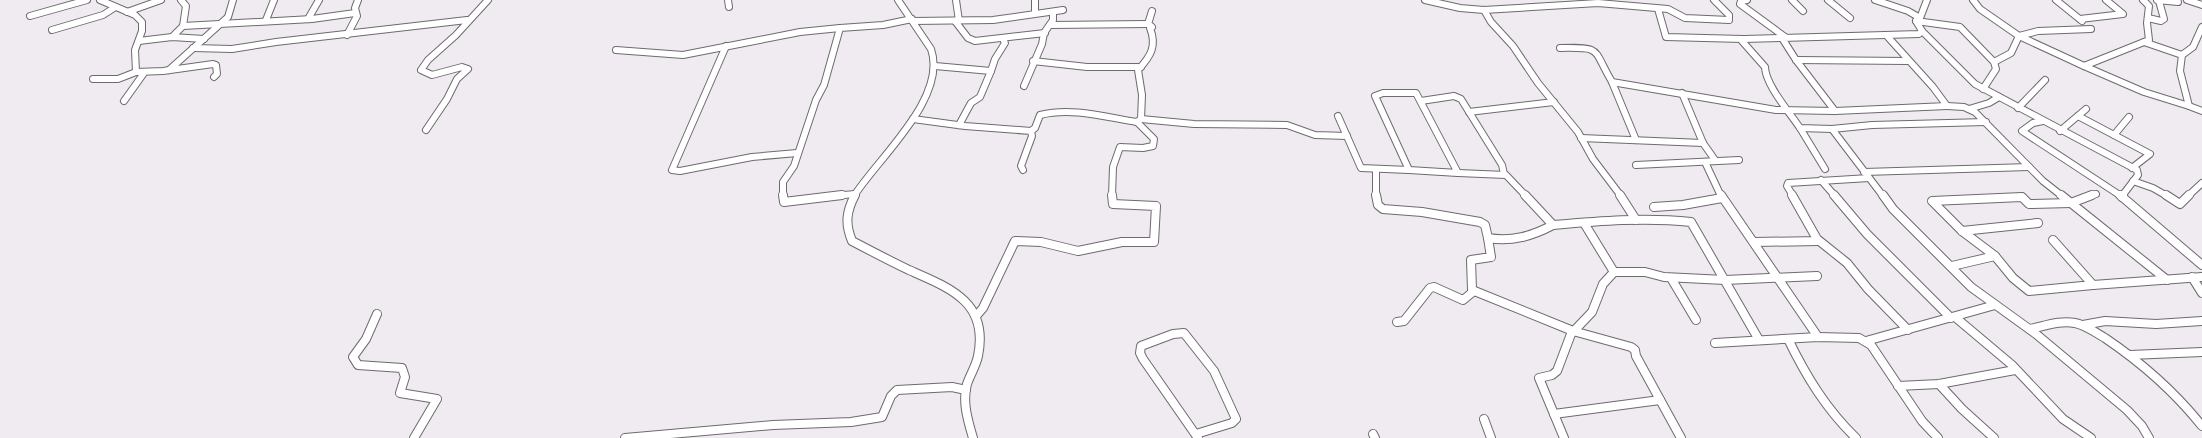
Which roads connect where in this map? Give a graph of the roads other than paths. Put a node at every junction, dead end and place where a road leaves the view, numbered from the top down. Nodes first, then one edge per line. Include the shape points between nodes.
1 (87, 0) edge
2 (100, 0) edge
3 (161, 0) edge
4 (181, 0) edge
5 (233, 0) edge
6 (274, 0) edge
7 (319, 0) edge
8 (358, 0) edge
9 (488, 0) edge
10 (728, 0) edge
11 (898, 0) edge
12 (956, 0) edge
13 (1035, 0) edge
14 (1424, 0) edge
15 (1536, 0) edge
16 (1714, 0) edge
17 (1747, 0) edge
18 (1792, 0) edge
19 (1828, 0) edge
20 (1927, 0) edge
21 (1973, 0) edge
22 (2056, 0) edge
23 (2106, 0) edge
24 (2143, 0) edge
25 (2157, 0) edge
26 (2177, 0) edge
27 (2187, 0) edge
28 (1878, 1) edge
29 (1578, 2) edge
30 (2202, 5) edge
31 (729, 6) dead end
32 (114, 8) junction
33 (1540, 8) junction
34 (1658, 9) junction
35 (1063, 10) dead end
36 (1484, 10) junction
37 (1152, 11) dead end
38 (1803, 11) dead end
39 (127, 12) junction
40 (1053, 12) junction
41 (355, 13) junction
42 (1035, 13) junction
43 (30, 16) dead end
44 (1850, 18) dead end
45 (2148, 18) junction
46 (308, 19) junction
47 (2080, 19) junction
48 (266, 20) junction
49 (467, 20) junction
50 (912, 20) junction
51 (1918, 20) junction
52 (957, 21) junction
53 (222, 23) junction
54 (1148, 24) junction
55 (1050, 25) junction
56 (183, 26) junction
57 (2202, 27) edge
58 (840, 28) junction
59 (52, 30) dead end
60 (1922, 31) junction
61 (1045, 33) junction
62 (347, 35) junction
63 (1887, 36) junction
64 (2019, 36) junction
65 (172, 37) junction
66 (1784, 37) junction
67 (204, 39) junction
68 (1003, 39) junction
69 (1743, 39) junction
70 (139, 41) junction
71 (2144, 42) junction
72 (726, 46) junction
73 (193, 48) junction
74 (1560, 48) dead end
75 (616, 50) dead end
76 (2182, 55) junction
77 (1796, 60) junction
78 (1033, 61) junction
79 (1908, 61) junction
80 (1994, 62) junction
81 (935, 66) junction
82 (2084, 66) junction
83 (1141, 67) junction
84 (170, 70) junction
85 (991, 71) junction
86 (136, 72) junction
87 (144, 73) junction
88 (214, 77) dead end
89 (93, 79) dead end
90 (2045, 80) dead end
91 (1612, 82) junction
92 (1024, 86) dead end
93 (1983, 89) junction
94 (1682, 92) junction
95 (1999, 97) junction
96 (124, 101) dead end
97 (1421, 101) junction
98 (1554, 102) junction
99 (1947, 106) junction
100 (2189, 106) junction
101 (2018, 108) junction
102 (2086, 108) dead end
103 (1969, 109) junction
104 (1790, 111) junction
105 (1836, 111) junction
106 (2202, 111) edge
107 (1469, 112) junction
108 (1338, 116) dead end
109 (2078, 116) junction
110 (2129, 117) dead end
111 (913, 119) junction
112 (1139, 120) junction
113 (2043, 121) junction
114 (1986, 122) junction
115 (959, 125) junction
116 (1800, 128) junction
117 (1832, 129) junction
118 (426, 130) dead end
119 (1031, 131) junction
120 (2060, 131) junction
121 (2114, 135) junction
122 (1347, 136) junction
123 (1581, 138) junction
124 (1636, 140) junction
125 (1703, 143) junction
126 (797, 153) junction
127 (1715, 160) junction
128 (1739, 160) dead end
129 (1705, 162) junction
130 (1636, 165) dead end
131 (2029, 167) junction
132 (2132, 168) junction
133 (1825, 169) dead end
134 (1022, 170) dead end
135 (1376, 170) junction
136 (1409, 170) junction
137 (1458, 172) junction
138 (1504, 174) junction
139 (1867, 175) junction
140 (1821, 180) junction
141 (2133, 181) junction
142 (2202, 183) edge
143 (855, 194) junction
144 (2096, 194) dead end
145 (1722, 198) junction
146 (2122, 198) junction
147 (2071, 203) junction
148 (1654, 207) dead end
149 (1636, 220) junction
150 (1584, 223) junction
151 (2038, 223) dead end
152 (1553, 225) junction
153 (1962, 231) junction
154 (1488, 238) junction
155 (1817, 239) junction
156 (2053, 240) dead end
157 (1754, 242) junction
158 (1995, 256) junction
159 (2202, 265) edge
160 (1952, 266) junction
161 (1614, 272) junction
162 (1817, 276) dead end
163 (2192, 277) junction
164 (2202, 277) edge
165 (1671, 278) junction
166 (1777, 278) junction
167 (1725, 280) junction
168 (2167, 280) junction
169 (2094, 285) junction
170 (1474, 291) junction
171 (2202, 293) edge
172 (1995, 305) junction
173 (377, 314) dead end
174 (977, 315) junction
175 (1953, 318) junction
176 (1696, 320) dead end
177 (2202, 321) edge
178 (1397, 322) dead end
179 (2083, 325) junction
180 (2030, 329) junction
181 (1908, 330) junction
182 (1574, 331) junction
183 (1818, 337) junction
184 (1788, 339) junction
185 (1759, 340) junction
186 (1866, 341) junction
187 (1715, 343) dead end
188 (2202, 352) edge
189 (2130, 355) junction
190 (2016, 370) junction
191 (1939, 384) junction
192 (1898, 386) junction
193 (966, 390) junction
194 (1660, 400) junction
195 (1554, 414) junction
196 (1484, 419) dead end
197 (2202, 426) edge
198 (1197, 436) edge
199 (2088, 437) edge
200 (414, 438) edge
201 (625, 438) edge
202 (973, 438) edge
203 (1491, 438) edge
204 (1564, 438) edge
205 (1681, 438) edge
206 (1856, 438) edge
207 (1938, 438) edge
208 (1994, 438) edge
209 (2150, 438) edge

1 - 43 street
2 - 32 street
3 - 39 street
4 - 56 street via 186,6
5 - 53 street via 228,17
6 - 48 street
7 - 46 street
8 - 41 street
9 - 49 street
10 - 31 street
11 - 50 street
12 - 52 street
13 - 42 street
14 - 36 street
15 - 33 street
16 - 34 street via 1729,15 1729,20 1682,17 1671,10
17 - 66 street via 1740,4
18 - 38 street
19 - 44 street
20 - 51 street
21 - 64 street via 1980,9
22 - 47 street
23 - 47 street via 2123,14
24 - 45 street via 2149,6
25 - 26 street via 2178,2
25 - 45 street via 2164,19 2161,21
27 - 30 street
28 - 51 street via 1908,11
29 - 33 street
29 - 34 street
32 - 39 street
32 - 59 street via 103,15
33 - 36 street
34 - 69 street via 1666,37
35 - 40 street
36 - 98 street
37 - 54 street
39 - 70 street via 136,15 143,24 144,29
40 - 42 street
40 - 55 street via 1055,13
41 - 46 street
41 - 62 street via 356,19
42 - 52 street via 993,20
45 - 71 street via 2149,40
46 - 48 street
47 - 64 street via 2091,29 2038,31
48 - 53 street
49 - 62 street
49 - 118 street via 420,70 432,75 462,66 468,69 457,79 447,100
50 - 52 street
50 - 58 street
50 - 81 street via 932,51
51 - 60 street
51 - 80 street via 1960,27
52 - 68 street via 971,40
53 - 56 street
53 - 67 street
54 - 55 street
54 - 83 street via 1152,27 1150,28 1154,49
55 - 61 street
56 - 65 street
57 - 76 street via 2196,43 2188,53
58 - 72 street
58 - 126 street via 824,85
60 - 63 street via 1913,35
60 - 93 street via 1967,78
61 - 68 street
61 - 78 street
62 - 73 street via 232,49
63 - 66 street
63 - 79 street
64 - 80 street via 2011,53
64 - 82 street
65 - 67 street
65 - 70 street
66 - 69 street
66 - 77 street
67 - 73 street
68 - 85 street via 1005,43 994,59
69 - 104 street via 1765,67 1765,74 1770,83
70 - 86 street via 135,49
71 - 76 street
71 - 82 street
72 - 75 street via 670,56
72 - 126 street via 672,170 680,171 760,155
73 - 84 street
74 - 91 street via 1592,49
76 - 100 street via 2180,71
77 - 79 street
77 - 105 street
78 - 83 street via 1087,67
78 - 92 street
79 - 99 street
80 - 93 street via 1996,69
81 - 85 street
81 - 111 street
82 - 100 street via 2144,92
83 - 112 street via 1138,70 1142,95
84 - 87 street
84 - 88 street via 213,64 216,65 217,74
85 - 115 street via 980,97 971,103
86 - 87 street
86 - 89 street via 118,79
87 - 96 street
90 - 101 street
91 - 94 street
91 - 124 street
93 - 95 street
94 - 104 street
94 - 125 street
95 - 101 street
95 - 103 street
97 - 107 street via 1456,97 1461,99
97 - 136 street via 1416,93 1412,92 1375,96
97 - 137 street
98 - 107 street
98 - 123 street
99 - 103 street
99 - 105 street
100 - 106 street
101 - 113 street
102 - 109 street
103 - 114 street
104 - 105 street
104 - 116 street
107 - 138 street via 1502,165
108 - 122 street
109 - 120 street
109 - 121 street
110 - 121 street
111 - 115 street
111 - 143 street
112 - 119 street via 1052,112 1040,115 1035,128
112 - 122 street via 1194,124 1287,125 1315,135
112 - 174 street via 1155,142 1153,146 1143,148 1120,147 1111,177 1112,201 1115,205 1156,206 1153,244 1128,242 1078,251 1041,242 1015,241 983,308
113 - 120 street
113 - 146 street via 2034,123 2022,131
114 - 117 street via 1872,125
114 - 131 street
115 - 119 street
116 - 117 street
116 - 133 street
117 - 139 street
119 - 134 street via 1032,136 1021,166
120 - 132 street
121 - 132 street via 2150,154
122 - 135 street via 1359,166
123 - 124 street
123 - 149 street
124 - 125 street
125 - 127 street
126 - 143 street via 794,166 783,182 783,201
127 - 128 street
127 - 129 street
129 - 130 street
129 - 145 street
131 - 139 street
131 - 147 street
132 - 141 street via 2137,170 2138,175
135 - 136 street
135 - 154 street via 1376,201 1383,209 1422,212 1480,222 1485,225
136 - 137 street
137 - 138 street
138 - 152 street
139 - 140 street
139 - 160 street via 1892,209
140 - 155 street via 1788,183 1787,186
140 - 175 street via 1867,234
141 - 142 street via 2153,188 2180,204
141 - 146 street
143 - 174 street via 846,225 852,241 907,269 946,285 969,302
144 - 147 street
145 - 148 street
145 - 157 street
146 - 159 street
147 - 153 street via 2029,204 2022,197 1932,201
147 - 168 street
149 - 150 street
149 - 167 street via 1691,222
150 - 152 street
150 - 161 street
151 - 153 street
152 - 154 street via 1532,236 1506,241
153 - 158 street
154 - 170 street via 1492,257 1471,260 1471,288
155 - 157 street via 1819,241
155 - 181 street via 1847,263
156 - 169 street
157 - 166 street
158 - 160 street
158 - 169 street via 2029,291
160 - 172 street via 1971,287
161 - 165 street via 1645,272
161 - 182 street via 1603,284 1592,312
162 - 166 street
163 - 164 street
163 - 168 street
163 - 171 street
165 - 167 street
165 - 176 street
166 - 167 street
166 - 183 street
167 - 185 street
168 - 169 street
170 - 178 street via 1463,300 1434,287 1430,288 1404,321
170 - 182 street
172 - 175 street
172 - 180 street
173 - 200 street via 366,339 352,357 358,365 402,368 405,377 400,393 438,398
174 - 193 street via 981,343
175 - 181 street
175 - 190 street via 1992,347
177 - 179 street via 2156,324 2105,321
179 - 180 street via 2073,321
179 - 189 street
180 - 209 street via 2127,410
181 - 186 street
182 - 194 street via 1635,350
182 - 195 street via 1557,371 1540,378
183 - 184 street
183 - 186 street via 1859,338
184 - 185 street
184 - 206 street via 1823,402
185 - 187 street
186 - 192 street
188 - 189 street
189 - 197 street via 2170,388
190 - 191 street
190 - 199 street via 2063,419
191 - 192 street
191 - 208 street
192 - 207 street via 1922,421
193 - 201 street via 952,387 897,390 891,394 882,416 851,422 773,425
193 - 202 street via 966,407
194 - 195 street
194 - 205 street
195 - 204 street
196 - 203 street
198 - 198 street via 1143,359 1140,353 1141,346 1173,334 1184,333 1214,371 1236,419 1232,423

